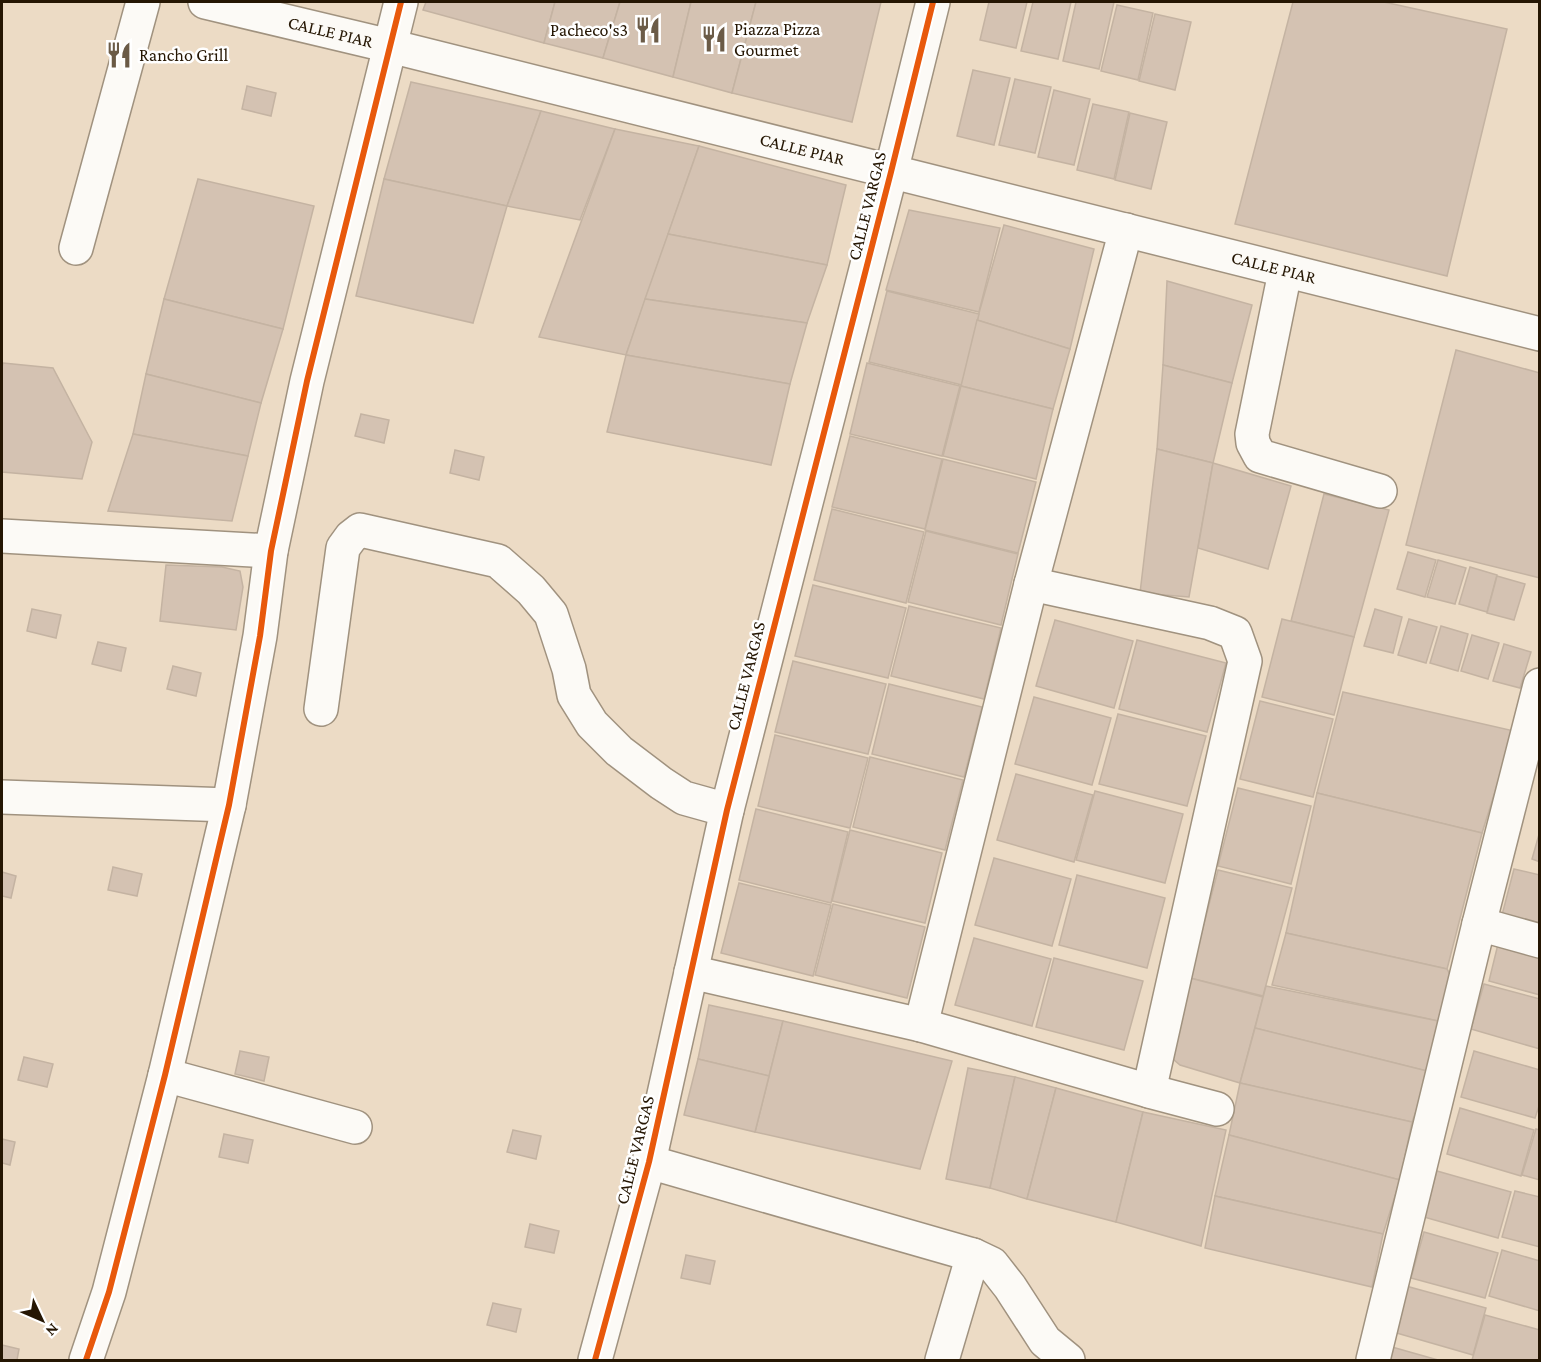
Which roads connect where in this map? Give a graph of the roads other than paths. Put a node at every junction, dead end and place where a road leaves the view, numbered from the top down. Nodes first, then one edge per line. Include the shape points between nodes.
1 (143, 2) edge
2 (205, 2) edge
3 (401, 2) edge
4 (933, 2) edge
5 (390, 46) junction
6 (891, 172) junction
7 (1126, 231) junction
8 (76, 248) dead end
9 (1285, 272) junction
10 (1539, 334) edge
11 (1380, 491) dead end
12 (2, 536) edge
13 (271, 551) junction
14 (1031, 584) junction
15 (1539, 685) edge
16 (321, 709) dead end
17 (2, 797) edge
18 (229, 805) junction
19 (727, 810) junction
20 (1479, 924) junction
21 (1539, 941) edge
22 (691, 972) junction
23 (921, 1025) junction
24 (165, 1075) junction
25 (1149, 1091) junction
26 (1217, 1109) dead end
27 (355, 1127) dead end
28 (649, 1162) junction
29 (973, 1255) junction
30 (86, 1360) edge
31 (595, 1360) edge
32 (942, 1360) edge
33 (1068, 1360) edge
34 (1372, 1360) edge

1 - 8 street
2 - 5 street, CALLE PIAR
3 - 5 street
4 - 6 street, CALLE VARGAS
5 - 6 street, CALLE PIAR
5 - 13 street via 307,381
6 - 7 street, CALLE PIAR
6 - 19 street, CALLE VARGAS
7 - 9 street, CALLE PIAR
7 - 14 street
9 - 10 street, CALLE PIAR
9 - 11 street via 1253,443 1260,456
12 - 13 street
13 - 18 street via 260,636
14 - 23 street
14 - 25 street via 1210,623 1235,633 1245,661
15 - 20 street
16 - 19 street via 343,548 351,537 360,530 498,561 552,614 574,695 592,724 619,751 684,798
17 - 18 street
18 - 24 street
19 - 22 street, CALLE VARGAS
20 - 21 street
20 - 34 street
22 - 23 street
22 - 28 street, CALLE VARGAS
23 - 25 street
24 - 27 street
24 - 30 street via 109,1292
25 - 26 street
28 - 29 street
28 - 31 street, CALLE VARGAS
29 - 32 street
29 - 33 street via 992,1264 1045,1341

